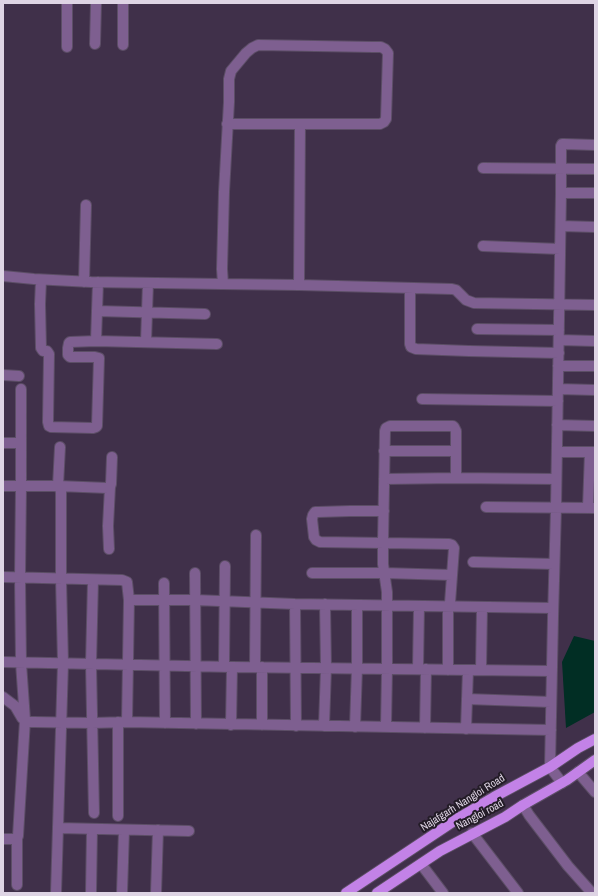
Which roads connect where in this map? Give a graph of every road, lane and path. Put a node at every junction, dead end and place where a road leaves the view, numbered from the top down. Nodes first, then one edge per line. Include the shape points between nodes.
1 (67, 3) edge
2 (96, 3) edge
3 (123, 3) edge
4 (95, 44) dead end
5 (123, 45) dead end
6 (67, 47) dead end
7 (227, 124) junction
8 (300, 124) junction
9 (595, 145) edge
10 (483, 168) dead end
11 (561, 168) junction
12 (595, 169) edge
13 (561, 193) junction
14 (595, 193) edge
15 (86, 205) dead end
16 (560, 226) junction
17 (595, 228) edge
18 (483, 246) dead end
19 (560, 249) junction
20 (3, 276) edge
21 (41, 280) junction
22 (84, 282) junction
23 (98, 282) junction
24 (148, 283) junction
25 (223, 284) junction
26 (299, 285) junction
27 (410, 288) junction
28 (559, 305) junction
29 (595, 305) edge
30 (97, 311) junction
31 (147, 313) junction
32 (205, 314) dead end
33 (477, 329) dead end
34 (559, 330) junction
35 (559, 340) junction
36 (96, 341) junction
37 (595, 341) edge
38 (146, 342) junction
39 (217, 344) dead end
40 (558, 353) junction
41 (558, 366) junction
42 (595, 366) edge
43 (3, 375) edge
44 (20, 376) dead end
45 (21, 389) dead end
46 (558, 389) junction
47 (595, 390) edge
48 (422, 399) dead end
49 (558, 401) junction
50 (557, 425) junction
51 (595, 426) edge
52 (3, 443) edge
53 (21, 443) junction
54 (60, 447) dead end
55 (384, 451) junction
56 (456, 451) junction
57 (557, 452) junction
58 (592, 452) edge
59 (112, 457) dead end
60 (384, 478) junction
61 (456, 478) junction
62 (556, 479) junction
63 (3, 486) edge
64 (22, 486) junction
65 (58, 486) junction
66 (110, 487) junction
67 (486, 507) dead end
68 (556, 508) junction
69 (592, 508) edge
70 (384, 511) junction
71 (256, 535) dead end
72 (383, 543) junction
73 (109, 549) dead end
74 (473, 562) dead end
75 (554, 564) junction
76 (225, 566) dead end
77 (384, 572) junction
78 (195, 573) dead end
79 (312, 573) dead end
80 (452, 574) junction
81 (3, 577) edge
82 (20, 578) junction
83 (61, 579) junction
84 (93, 580) junction
85 (164, 583) dead end
86 (129, 600) junction
87 (165, 600) junction
88 (195, 600) junction
89 (225, 601) junction
90 (256, 602) junction
91 (294, 604) junction
92 (325, 604) junction
93 (357, 605) junction
94 (387, 605) junction
95 (449, 605) junction
96 (419, 606) junction
97 (482, 607) junction
98 (553, 608) junction
99 (3, 662) edge
100 (21, 663) junction
101 (63, 664) junction
102 (92, 664) junction
103 (128, 665) junction
104 (165, 665) junction
105 (196, 666) junction
106 (228, 667) junction
107 (259, 667) junction
108 (295, 668) junction
109 (326, 668) junction
110 (357, 668) junction
111 (387, 669) junction
112 (422, 669) junction
113 (448, 670) junction
114 (468, 670) junction
115 (481, 670) junction
116 (552, 671) junction
117 (3, 697) edge
118 (467, 699) junction
119 (551, 702) junction
120 (25, 720) junction
121 (122, 722) junction
122 (61, 723) junction
123 (92, 723) junction
124 (165, 723) junction
125 (196, 724) junction
126 (231, 724) junction
127 (262, 725) junction
128 (296, 726) junction
129 (324, 726) junction
130 (355, 727) junction
131 (386, 727) junction
132 (425, 728) junction
133 (466, 729) junction
134 (551, 730) junction
135 (595, 739) edge
136 (595, 760) edge
137 (550, 767) junction
138 (578, 772) junction
139 (562, 783) junction
140 (595, 792) edge
141 (523, 805) junction
142 (94, 814) dead end
143 (118, 816) dead end
144 (58, 828) junction
145 (92, 829) junction
146 (124, 830) junction
147 (158, 830) junction
148 (190, 831) dead end
149 (472, 833) junction
150 (17, 838) junction
151 (3, 839) edge
152 (421, 864) junction
153 (17, 886) dead end
154 (384, 891) edge
155 (56, 893) edge
156 (91, 893) edge
157 (122, 893) edge
158 (156, 893) edge
159 (346, 893) edge
160 (443, 893) edge
161 (518, 893) edge
162 (592, 893) edge

1 - 6 street
2 - 4 street
3 - 5 street
7 - 8 street
7 - 8 street via 231,71 252,48 258,46 385,49 388,53 384,122
7 - 25 street
8 - 26 street
9 - 11 street via 562,144
10 - 11 street
11 - 12 street
11 - 13 street
13 - 14 street
13 - 16 street
15 - 22 street
16 - 17 street
16 - 19 street
18 - 19 street
19 - 28 street
20 - 21 street
21 - 22 street
21 - 36 street via 42,348 49,354 49,426 96,428 99,358 68,355 70,342
22 - 23 street
23 - 24 street
23 - 30 street
24 - 25 street
24 - 31 street
25 - 26 street
26 - 27 street
27 - 28 street via 452,289 474,303
27 - 40 street via 411,347
28 - 29 street
28 - 34 street
30 - 31 street
30 - 36 street
31 - 32 street
31 - 38 street
33 - 34 street
34 - 35 street
35 - 37 street
35 - 40 street
36 - 38 street
38 - 39 street
40 - 41 street
41 - 42 street
41 - 46 street
43 - 44 street
45 - 53 street
46 - 47 street
46 - 49 street
48 - 49 street
49 - 50 street
50 - 51 street
50 - 57 street
52 - 53 street
53 - 64 street
54 - 65 street
55 - 56 street
55 - 56 street via 385,431 390,426 453,426
55 - 60 street
56 - 61 street
57 - 58 street
57 - 62 street
58 - 69 street
59 - 66 street
60 - 61 street
60 - 70 street
61 - 62 street
62 - 68 street
63 - 64 street
64 - 65 street
64 - 82 street
65 - 66 street
65 - 83 street via 61,492
66 - 73 street
67 - 68 street
68 - 69 street
68 - 75 street
70 - 72 street
70 - 72 street via 315,512 312,519 314,537 320,542
71 - 90 street
72 - 77 street
72 - 80 street via 452,545
74 - 75 street
75 - 98 street
76 - 89 street
77 - 79 street
77 - 80 street
77 - 94 street
78 - 88 street
80 - 95 street
81 - 82 street
82 - 83 street
82 - 100 street
83 - 84 street
83 - 101 street
84 - 86 street via 127,582
84 - 102 street
85 - 87 street
86 - 87 street
86 - 103 street
87 - 88 street
87 - 104 street
88 - 89 street
88 - 105 street
89 - 90 street
89 - 106 street
90 - 91 street
90 - 107 street
91 - 92 street
91 - 108 street
92 - 93 street
92 - 109 street
93 - 94 street
93 - 110 street
94 - 96 street
94 - 111 street
95 - 96 street
95 - 97 street
95 - 113 street
96 - 112 street
97 - 98 street
97 - 115 street
98 - 116 street
99 - 100 street
100 - 101 street
100 - 120 street
101 - 102 street
101 - 122 street
102 - 103 street
102 - 123 street
103 - 104 street
103 - 121 street
104 - 105 street
104 - 124 street
105 - 106 street
105 - 125 street
106 - 107 street
106 - 126 street
107 - 108 street
107 - 127 street
108 - 109 street
108 - 128 street
109 - 110 street
109 - 129 street
110 - 111 street
110 - 130 street
111 - 112 street
111 - 131 street
112 - 113 street
112 - 132 street
113 - 114 street
114 - 115 street
114 - 118 street
115 - 116 street
116 - 119 street
117 - 120 street
118 - 119 street
118 - 133 street
119 - 134 street
120 - 122 street
120 - 150 street
121 - 123 street
121 - 124 street
121 - 143 street
122 - 123 street
122 - 144 street
123 - 142 street
124 - 125 street
125 - 126 street
126 - 127 street
127 - 128 street
128 - 129 street
129 - 130 street
130 - 131 street
131 - 132 street
132 - 133 street
133 - 134 street
134 - 137 street
135 - 137 main road, Najafgarh Nangloi Road
136 - 138 main road, Nangloi road
137 - 139 street
137 - 159 main road, Najafgarh Nangloi Road via 460,817
138 - 139 main road, Nangloi road
138 - 140 street
139 - 141 main road, Nangloi road
141 - 149 main road, Nangloi road
141 - 162 street via 568,866
144 - 145 street
144 - 155 street
145 - 146 street
145 - 156 street
146 - 147 street
146 - 157 street
147 - 148 street
147 - 158 street
149 - 152 main road, Nangloi road via 440,850
149 - 161 street
150 - 151 street
150 - 153 street
152 - 154 main road, Nangloi road
152 - 160 street

